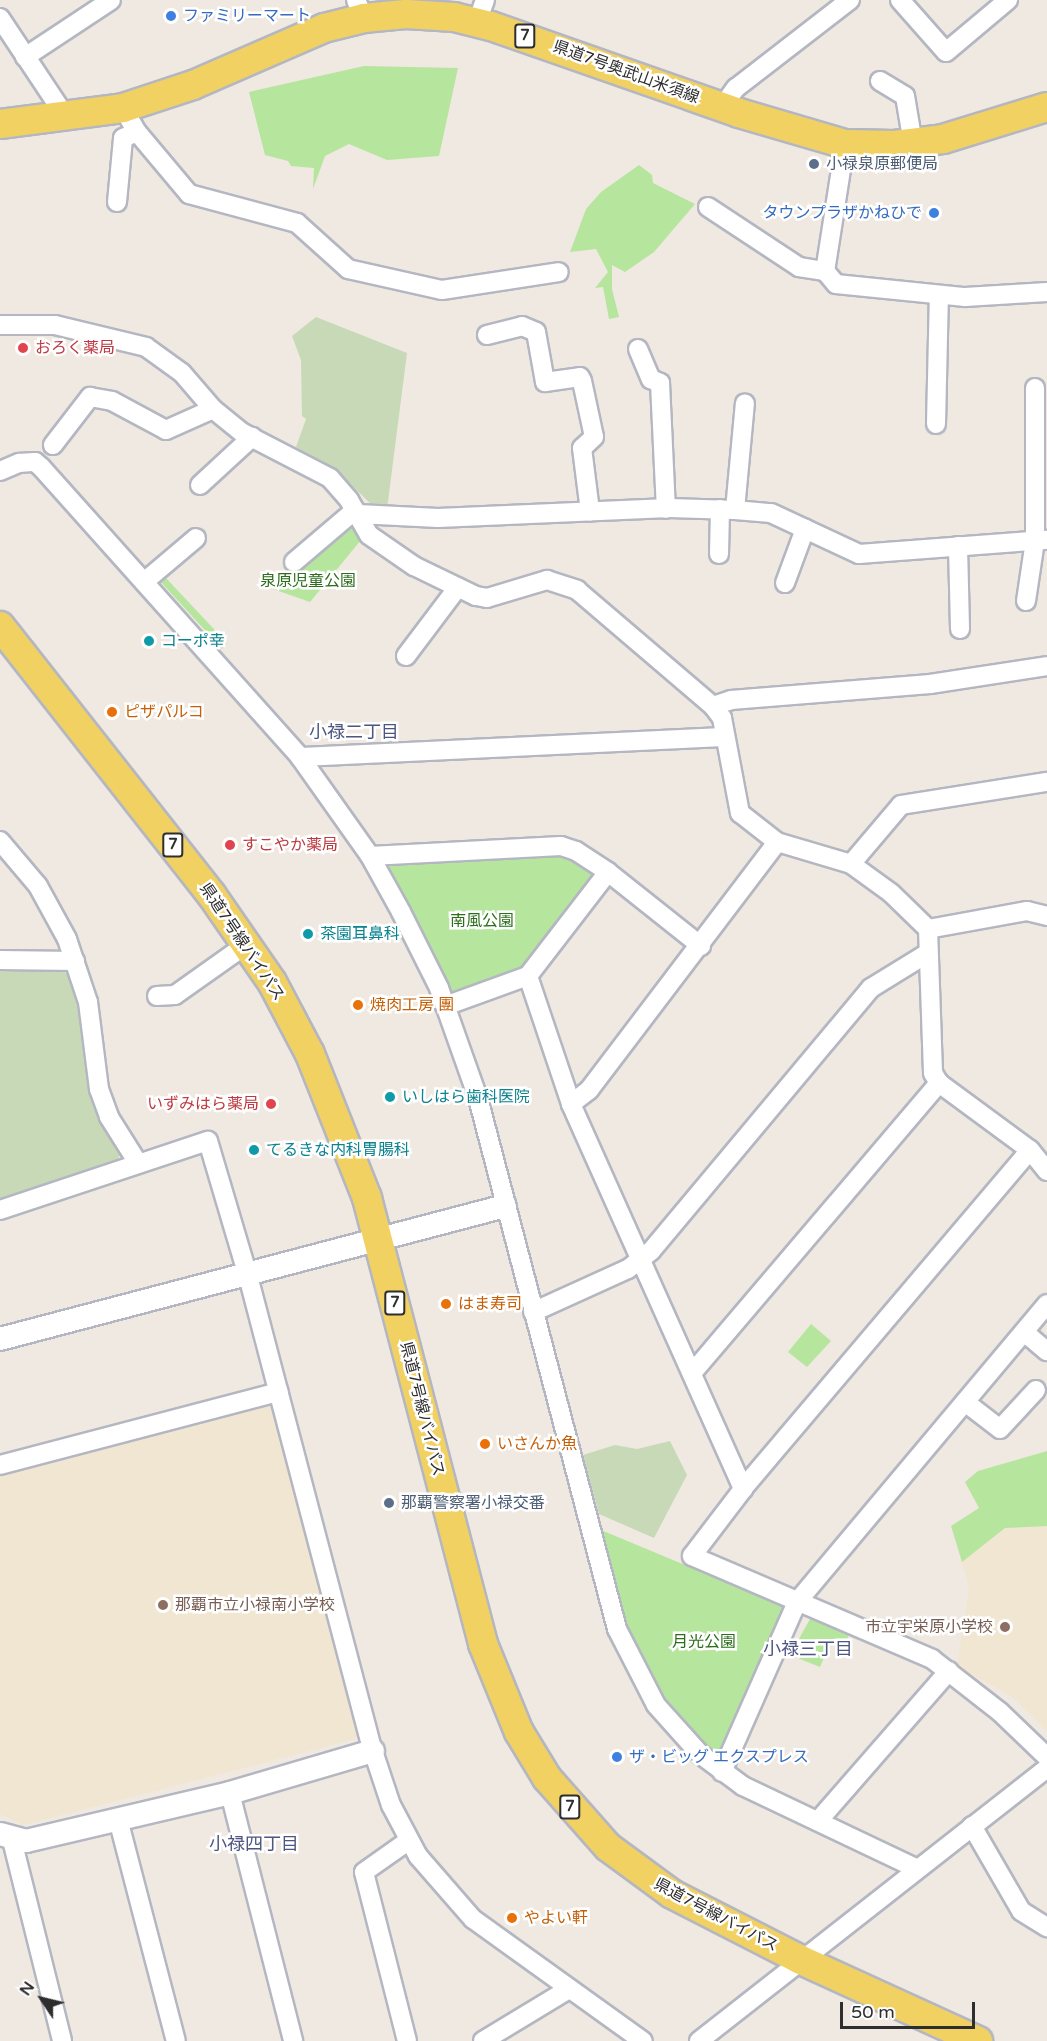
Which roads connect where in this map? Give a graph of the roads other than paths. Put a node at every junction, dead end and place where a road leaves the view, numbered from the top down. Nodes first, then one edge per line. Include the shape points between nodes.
1 (111, 0) edge
2 (850, 0) edge
3 (900, 0) edge
4 (1008, 0) edge
5 (360, 9) edge
6 (481, 11) edge
7 (0, 18) edge
8 (25, 57) junction
9 (880, 81) dead end
10 (722, 107) junction
11 (1047, 107) edge
12 (65, 116) junction
13 (130, 120) junction
14 (0, 124) edge
15 (845, 144) junction
16 (913, 144) junction
17 (117, 202) dead end
18 (708, 207) dead end
19 (559, 272) dead end
20 (825, 272) junction
21 (1047, 292) edge
22 (939, 295) junction
23 (0, 325) edge
24 (486, 335) dead end
25 (638, 350) dead end
26 (1035, 388) dead end
27 (745, 403) dead end
28 (213, 409) junction
29 (936, 424) dead end
30 (252, 437) junction
31 (53, 445) dead end
32 (0, 471) edge
33 (200, 485) dead end
34 (666, 509) junction
35 (728, 509) junction
36 (590, 511) junction
37 (357, 512) junction
38 (805, 529) junction
39 (196, 538) dead end
40 (1041, 541) edge
41 (958, 546) junction
42 (719, 554) dead end
43 (294, 562) dead end
44 (144, 582) junction
45 (785, 583) dead end
46 (458, 587) junction
47 (1026, 601) dead end
48 (0, 626) edge
49 (960, 629) dead end
50 (406, 656) dead end
51 (1047, 666) edge
52 (713, 706) junction
53 (725, 737) junction
54 (300, 757) junction
55 (1047, 782) edge
56 (777, 842) junction
57 (2, 847) edge
58 (370, 856) junction
59 (852, 864) junction
60 (608, 872) junction
61 (1047, 916) edge
62 (928, 929) junction
63 (247, 944) junction
64 (701, 945) junction
65 (928, 954) junction
66 (0, 960) edge
67 (75, 961) junction
68 (528, 976) junction
69 (157, 996) dead end
70 (445, 1006) junction
71 (939, 1083) junction
72 (572, 1104) junction
73 (1030, 1150) junction
74 (138, 1163) junction
75 (1047, 1171) edge
76 (505, 1206) junction
77 (0, 1209) edge
78 (378, 1241) junction
79 (642, 1259) junction
80 (248, 1276) junction
81 (1047, 1304) edge
82 (533, 1312) junction
83 (1024, 1332) junction
84 (0, 1339) edge
85 (1047, 1351) edge
86 (693, 1372) junction
87 (1036, 1390) dead end
88 (279, 1392) junction
89 (965, 1402) junction
90 (0, 1465) edge
91 (743, 1489) junction
92 (797, 1602) junction
93 (949, 1671) junction
94 (373, 1751) junction
95 (1047, 1757) edge
96 (1047, 1768) edge
97 (722, 1772) junction
98 (230, 1793) junction
99 (118, 1819) junction
100 (818, 1821) junction
101 (972, 1826) junction
102 (6, 1837) edge
103 (408, 1841) junction
104 (916, 1868) junction
105 (1047, 1927) edge
106 (799, 1959) junction
107 (569, 1989) junction
108 (62, 2041) edge
109 (176, 2041) edge
110 (293, 2041) edge
111 (407, 2041) edge
112 (483, 2041) edge
113 (643, 2041) edge
114 (699, 2041) edge
115 (978, 2041) edge

1 - 8 street
2 - 10 street via 736,88
3 - 4 street via 946,52
5 - 6 main road, 県道7号奥武山米須線 / 7 via 430,14
5 - 13 main road, 県道7号奥武山米須線 / 7 via 193,85
6 - 10 main road, 県道7号奥武山米須線 / 7
7 - 8 street
8 - 12 street
9 - 16 street via 905,96
10 - 15 main road, 県道7号奥武山米須線 / 7
11 - 16 main road, 県道7号奥武山米須線 / 7 via 969,133
12 - 13 main road, 県道7号奥武山米須線 / 7
12 - 14 main road, 県道7号奥武山米須線 / 7
13 - 17 street via 123,138
13 - 19 street via 189,194 297,223 348,269 442,290
15 - 16 main road, 県道7号奥武山米須線 / 7
15 - 20 street
18 - 20 street via 799,267
20 - 22 street via 836,284
21 - 22 street via 989,297
22 - 29 street
23 - 28 street via 55,325 146,347 182,373
24 - 36 street via 522,326 536,332 545,382 580,377 594,437 582,448
25 - 34 street via 651,379 660,383
26 - 40 street
27 - 35 street
28 - 30 street
28 - 31 street via 166,430 112,401 90,397
30 - 33 street
30 - 37 street via 330,478
32 - 44 street via 19,463 34,462 41,467
34 - 35 street
34 - 36 street
35 - 38 street via 771,513
35 - 42 street
36 - 37 street via 438,518
37 - 43 street
37 - 46 street via 369,535
38 - 41 street via 859,554
38 - 45 street
39 - 44 street
40 - 41 street
40 - 47 street
41 - 49 street
44 - 54 street
46 - 50 street
46 - 52 street via 488,598 547,580 577,590
48 - 63 main road, 県道7号線バイパス / 7
51 - 52 street via 930,684 731,700
52 - 53 street via 722,718
53 - 54 street
53 - 56 street via 740,813
54 - 58 street
55 - 59 street via 901,805
56 - 59 street
56 - 64 street
57 - 67 street via 38,886
58 - 60 street via 561,846 576,850
58 - 70 street
59 - 62 street via 891,893
60 - 64 street
60 - 68 street
61 - 62 street via 1027,911
62 - 65 street
63 - 69 street via 175,995
63 - 78 main road, 県道7号線バイパス / 7 via 310,1054 352,1157
64 - 72 street via 589,1090
65 - 71 street via 933,1073
65 - 79 street via 871,988
66 - 67 street
67 - 74 street via 88,1002 99,1089 110,1117
68 - 70 street
68 - 72 street
70 - 76 street via 478,1098
71 - 73 street
71 - 86 street
72 - 79 street
73 - 75 street
73 - 91 street
74 - 77 street
74 - 80 street via 207,1141
76 - 78 street
76 - 82 street
78 - 80 street
78 - 106 main road, 県道7号線バイパス / 7 via 483,1644 519,1732 547,1778 575,1813 639,1872 698,1909
79 - 82 street
79 - 86 street
80 - 84 street
80 - 88 street
81 - 83 street
82 - 97 street via 622,1644 656,1705 683,1738
83 - 85 street
83 - 89 street
86 - 91 street
87 - 89 street via 1000,1430
88 - 90 street
88 - 94 street
89 - 92 street
91 - 92 street via 692,1556
92 - 93 street via 913,1649
92 - 97 street
93 - 95 street
93 - 100 street
94 - 98 street
94 - 103 street
96 - 101 street
97 - 100 street via 765,1798
98 - 99 street
98 - 110 street
99 - 102 street via 26,1841
99 - 109 street
100 - 104 street
101 - 104 street
101 - 105 street via 1021,1911
102 - 108 street
103 - 107 street via 438,1882 473,1919
103 - 111 street via 364,1872
104 - 106 street
106 - 114 street
106 - 115 main road, 県道7号線バイパス / 7
107 - 112 street
107 - 113 street

